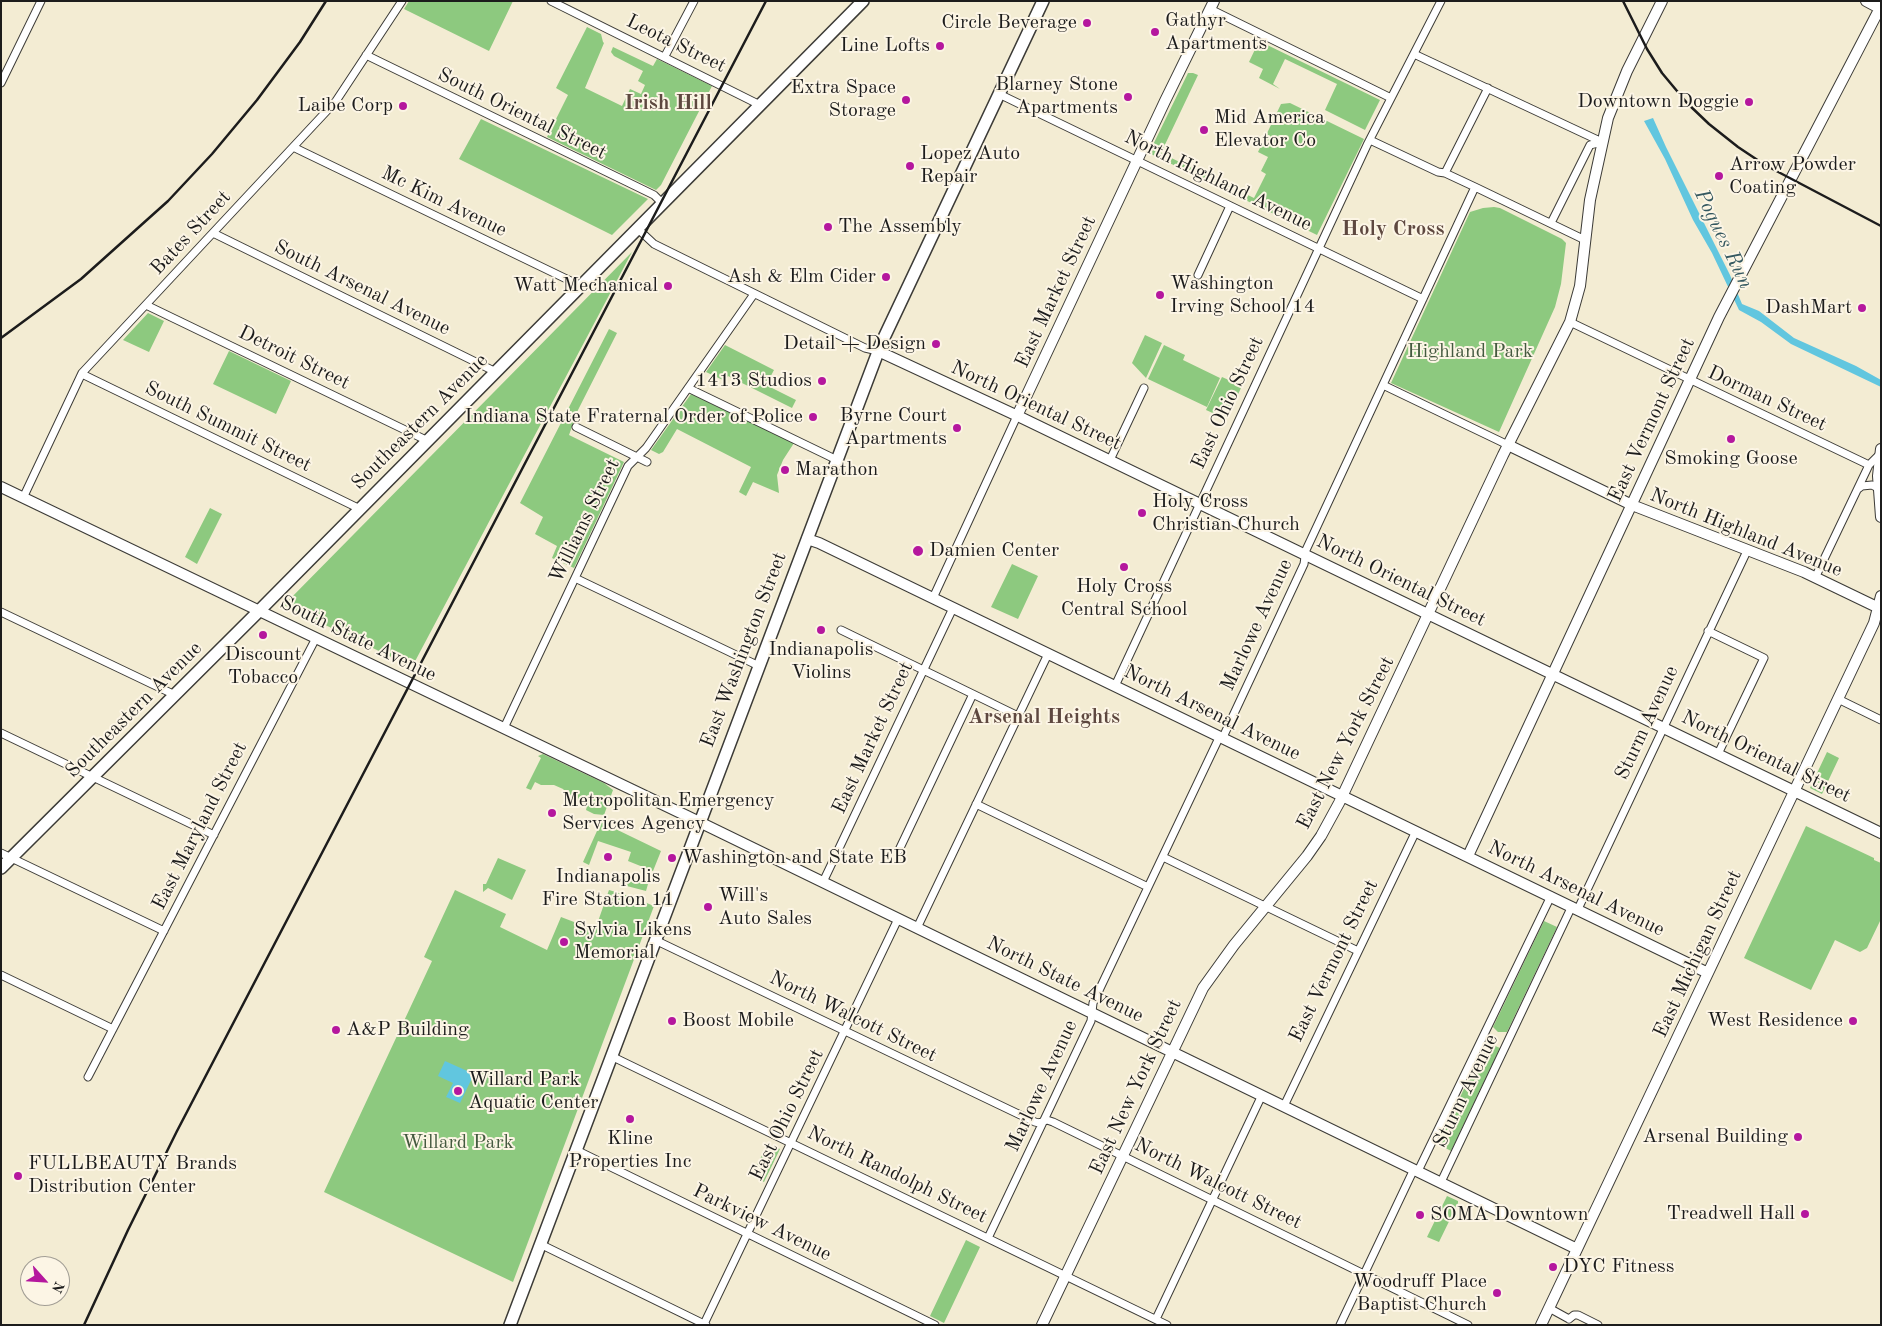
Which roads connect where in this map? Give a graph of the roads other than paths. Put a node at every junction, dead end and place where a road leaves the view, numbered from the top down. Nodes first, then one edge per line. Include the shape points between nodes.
1 (41, 1) edge
2 (402, 1) edge
3 (551, 1) edge
4 (694, 1) edge
5 (863, 1) edge
6 (1043, 1) edge
7 (1441, 1) edge
8 (1662, 1) edge
9 (1866, 1) edge
10 (1212, 5) edge
11 (1880, 8) edge
12 (1414, 54) junction
13 (366, 55) junction
14 (665, 56) junction
15 (1, 83) edge
16 (1488, 88) junction
17 (999, 94) junction
18 (1391, 98) junction
19 (760, 105) junction
20 (1370, 140) junction
21 (1602, 142) junction
22 (293, 147) junction
23 (1137, 161) junction
24 (1445, 173) junction
25 (1475, 187) junction
26 (663, 204) junction
27 (1230, 206) junction
28 (1550, 223) junction
29 (638, 229) junction
30 (213, 233) junction
31 (1585, 240) junction
32 (1319, 249) junction
33 (1198, 274) dead end
34 (581, 286) junction
35 (754, 294) junction
36 (1423, 299) junction
37 (146, 305) junction
38 (1570, 322) junction
39 (878, 351) junction
40 (496, 372) junction
41 (82, 374) junction
42 (1689, 379) junction
43 (1383, 385) junction
44 (688, 388) junction
45 (1144, 388) dead end
46 (1017, 416) junction
47 (576, 428) dead end
48 (428, 441) junction
49 (1508, 445) junction
50 (1880, 452) edge
51 (636, 457) junction
52 (837, 460) junction
53 (1110, 460) junction
54 (647, 462) dead end
55 (1876, 466) edge
56 (1, 487) edge
57 (1878, 488) junction
58 (1858, 489) junction
59 (23, 498) junction
60 (1200, 504) junction
61 (1632, 505) junction
62 (360, 509) junction
63 (1881, 517) edge
64 (807, 539) junction
65 (1747, 551) junction
66 (1305, 555) junction
67 (575, 578) junction
68 (1816, 578) junction
69 (1881, 596) edge
70 (933, 598) junction
71 (953, 608) junction
72 (1880, 608) edge
73 (260, 611) junction
74 (1, 612) edge
75 (1429, 614) junction
76 (841, 630) dead end
77 (1708, 631) junction
78 (316, 638) junction
79 (1048, 654) junction
80 (759, 666) junction
81 (924, 671) junction
82 (1553, 674) junction
83 (1114, 686) junction
84 (973, 694) junction
85 (175, 695) junction
86 (1838, 699) junction
87 (1018, 716) junction
88 (1881, 720) edge
89 (1663, 727) junction
90 (504, 728) junction
91 (1, 733) edge
92 (1221, 737) junction
93 (1718, 754) junction
94 (93, 777) junction
95 (1794, 791) junction
96 (1343, 796) junction
97 (976, 804) junction
98 (699, 822) junction
99 (1416, 831) junction
100 (1881, 832) edge
101 (214, 835) junction
102 (899, 850) dead end
103 (6, 855) edge
104 (1468, 856) junction
105 (1163, 857) junction
106 (1, 868) edge
107 (823, 882) junction
108 (1148, 888) junction
109 (1551, 896) junction
110 (1265, 906) junction
111 (1575, 908) junction
112 (898, 919) junction
113 (917, 928) junction
114 (164, 931) junction
115 (655, 940) junction
116 (1358, 951) junction
117 (1708, 972) junction
118 (1, 975) edge
119 (1092, 1013) junction
120 (114, 1029) junction
121 (845, 1031) junction
122 (1172, 1052) junction
123 (611, 1056) junction
124 (88, 1077) dead end
125 (1262, 1095) junction
126 (1284, 1106) junction
127 (1044, 1121) junction
128 (792, 1142) junction
129 (576, 1150) junction
130 (1123, 1156) junction
131 (1416, 1170) junction
132 (1441, 1182) junction
133 (1213, 1200) junction
134 (748, 1234) junction
135 (988, 1238) junction
136 (540, 1244) junction
137 (1577, 1248) junction
138 (1364, 1273) junction
139 (1065, 1275) junction
140 (1549, 1308) junction
141 (1156, 1319) junction
142 (1569, 1322) edge
143 (705, 1324) edge
144 (510, 1325) edge
145 (935, 1325) edge
146 (1042, 1325) edge
147 (1167, 1325) edge
148 (1340, 1325) edge
149 (1468, 1325) edge
150 (1541, 1325) edge
151 (1598, 1325) edge

1 - 15 street
2 - 13 street, Bates Street
3 - 14 street, Leota Street
4 - 14 street
5 - 19 main road, Southeastern Avenue
6 - 17 main road, East Washington Street
7 - 12 street, East Ohio Street
8 - 21 street, East New York Street via 1614,101
9 - 11 street
10 - 18 street
10 - 23 street, East Market Street
11 - 42 street, East Vermont Street
12 - 16 street
12 - 18 street, East Ohio Street
13 - 22 street, Bates Street via 336,101
13 - 26 street, South Oriental Street via 654,195
14 - 19 street, Leota Street
16 - 21 street
16 - 24 street
17 - 23 street, North Highland Avenue
17 - 39 main road, East Washington Street
18 - 20 street, East Ohio Street
19 - 26 main road, Southeastern Avenue
20 - 24 street
20 - 32 street, East Ohio Street
21 - 28 street via 1590,145
21 - 31 street, East New York Street
22 - 30 street, Bates Street
22 - 34 street, Mc Kim Avenue
23 - 27 street, North Highland Avenue
23 - 46 street, East Market Street
24 - 25 street
25 - 28 street
25 - 36 street, Marlowe Avenue
26 - 29 main road, Southeastern Avenue
27 - 32 street, North Highland Avenue
27 - 33 street
28 - 31 street
29 - 34 main road, Southeastern Avenue
29 - 35 street via 654,244
30 - 37 street, Bates Street
30 - 40 street, South Arsenal Avenue
31 - 38 street, East New York Street via 1580,286
32 - 36 street, North Highland Avenue
32 - 60 street, East Ohio Street
34 - 40 main road, Southeastern Avenue
35 - 39 street via 865,348
35 - 44 street, Williams Street
36 - 43 street, Marlowe Avenue
37 - 41 street, Bates Street
37 - 48 street, Detroit Street
38 - 42 street, Dorman Street
38 - 49 street, East New York Street
39 - 46 street, North Oriental Street
39 - 52 main road, East Washington Street
40 - 48 main road, Southeastern Avenue
41 - 59 street, Bates Street
41 - 62 street, South Summit Street
42 - 55 street, Dorman Street
42 - 61 street, East Vermont Street
43 - 49 street, North Highland Avenue
43 - 66 street, Marlowe Avenue
44 - 51 street, Williams Street via 646,448
44 - 52 street
45 - 53 street
46 - 53 street, North Oriental Street
46 - 70 street, East Market Street
47 - 51 street
48 - 62 main road, Southeastern Avenue
49 - 61 street, North Highland Avenue
49 - 75 street, East New York Street
50 - 55 street
51 - 54 street
51 - 67 street, Williams Street via 628,466
52 - 64 main road, East Washington Street
53 - 60 street, North Oriental Street
55 - 57 street
55 - 58 street
56 - 59 street, South State Avenue
57 - 58 street via 1872,485
57 - 63 street
58 - 68 street
59 - 73 street, South State Avenue
60 - 66 street, North Oriental Street
60 - 83 street, East Ohio Street
61 - 65 street, North Highland Avenue
61 - 82 street, East Vermont Street
62 - 73 main road, Southeastern Avenue
64 - 70 street, North Arsenal Avenue
64 - 80 main road, East Washington Street
65 - 68 street, North Highland Avenue
65 - 77 street, Sturm Avenue
66 - 75 street, North Oriental Street
66 - 92 street, Marlowe Avenue via 1304,564
67 - 80 street
67 - 90 street, Williams Street
68 - 72 street, North Highland Avenue
69 - 72 street, East Michigan Street
70 - 71 street, North Arsenal Avenue
71 - 79 street, North Arsenal Avenue
71 - 81 street, East Market Street
72 - 86 street, East Michigan Street
73 - 78 street, South State Avenue
73 - 85 main road, Southeastern Avenue
74 - 85 street
75 - 82 street, North Oriental Street
75 - 96 street, East New York Street
76 - 81 street
77 - 89 street, Sturm Avenue
77 - 93 street via 1764,658
78 - 90 street, South State Avenue
78 - 101 street, East Maryland Street
79 - 83 street, North Arsenal Avenue
79 - 87 street
80 - 98 main road, East Washington Street
81 - 84 street
81 - 107 street, East Market Street
82 - 89 street, North Oriental Street
82 - 104 street, East Vermont Street
83 - 92 street, North Arsenal Avenue
84 - 87 street
84 - 102 street
85 - 94 main road, Southeastern Avenue
86 - 88 street
86 - 95 street, East Michigan Street
87 - 97 street
89 - 93 street, North Oriental Street
89 - 111 street, Sturm Avenue
90 - 98 street, South State Avenue
91 - 94 street
92 - 96 street, North Arsenal Avenue
92 - 105 street, Marlowe Avenue
93 - 95 street, North Oriental Street
94 - 101 street
94 - 103 main road, Southeastern Avenue
95 - 100 street, North Oriental Street
95 - 117 street, East Michigan Street
96 - 99 street, North Arsenal Avenue
96 - 110 street, East New York Street via 1314,847
97 - 108 street
97 - 113 street
98 - 107 street, North State Avenue
98 - 115 main road, East Washington Street
99 - 104 street, North Arsenal Avenue
99 - 116 street, East Vermont Street
101 - 114 street, East Maryland Street
103 - 106 main road, Southeastern Avenue
103 - 114 street
104 - 109 street, North Arsenal Avenue
105 - 108 street, Marlowe Avenue
105 - 110 street
107 - 112 street, North State Avenue
108 - 119 street, Marlowe Avenue via 1093,1003
109 - 111 street, North Arsenal Avenue
109 - 131 street, Sturm Avenue
110 - 116 street
110 - 122 street, East New York Street via 1210,977
111 - 117 street, North Arsenal Avenue
111 - 132 street, Sturm Avenue
112 - 113 street, North State Avenue
112 - 121 street, East Ohio Street
113 - 119 street, North State Avenue
114 - 120 street, East Maryland Street
115 - 121 street, North Walcott Street
115 - 123 main road, East Washington Street
116 - 126 street, East Vermont Street
117 - 137 street, East Michigan Street
118 - 120 street
119 - 122 street, North State Avenue
119 - 127 street, Marlowe Avenue
120 - 124 street, East Maryland Street
121 - 127 street, North Walcott Street via 1035,1122
121 - 128 street, East Ohio Street
122 - 125 street, North State Avenue
122 - 130 street, East New York Street
123 - 128 street, North Randolph Street
123 - 129 main road, East Washington Street
125 - 126 street, North State Avenue
125 - 133 street
126 - 131 street, North State Avenue
127 - 130 street, North Walcott Street via 1053,1122
127 - 135 street, Marlowe Avenue
128 - 134 street, East Ohio Street
128 - 135 street, North Randolph Street
129 - 134 street, Parkview Avenue
129 - 136 main road, East Washington Street
130 - 133 street, North Walcott Street
130 - 139 street, East New York Street
131 - 132 street, North State Avenue
131 - 138 street, Sturm Avenue
132 - 137 street, North State Avenue
133 - 138 street, North Walcott Street
133 - 141 street
134 - 143 street, East Ohio Street
134 - 145 street, Parkview Avenue
135 - 139 street, North Randolph Street
136 - 143 street
136 - 144 main road, East Washington Street
137 - 140 street, East Michigan Street
138 - 148 street, Sturm Avenue
138 - 149 street, North Walcott Street
139 - 141 street, North Randolph Street
139 - 146 street, East New York Street
140 - 142 street
140 - 150 street, East Michigan Street
141 - 147 street, North Randolph Street
142 - 151 street via 1578,1315

